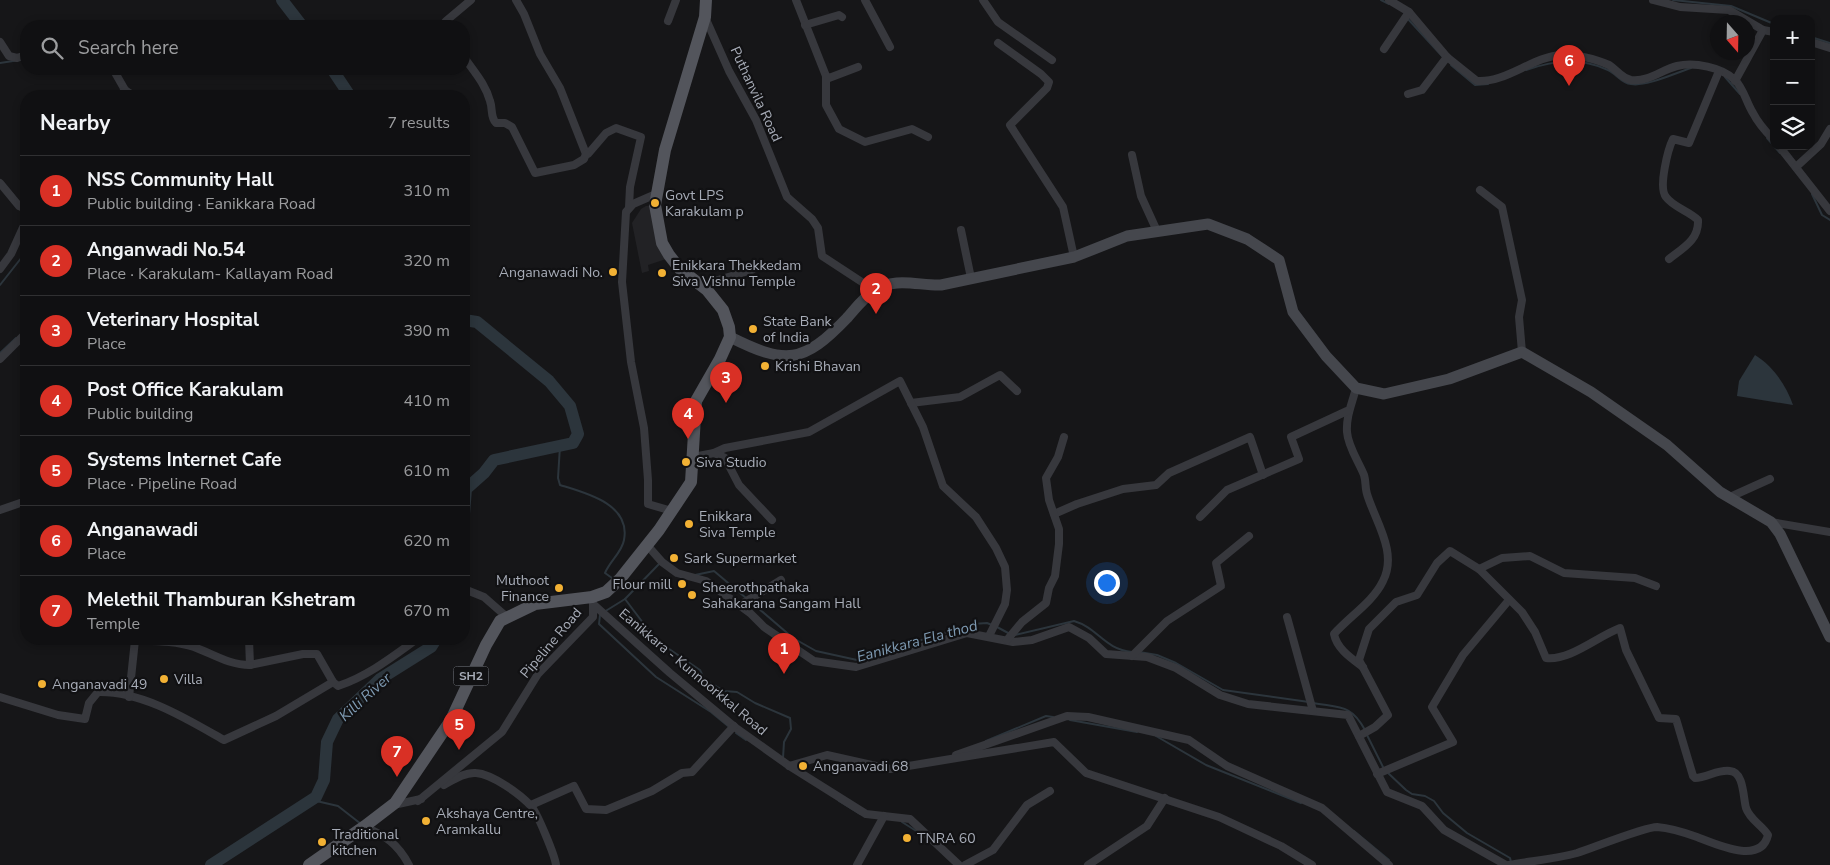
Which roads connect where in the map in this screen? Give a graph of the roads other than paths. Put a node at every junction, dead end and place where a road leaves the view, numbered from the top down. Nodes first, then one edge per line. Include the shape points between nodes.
1 (471, 0) edge
2 (516, 0) edge
3 (676, 0) edge
4 (706, 0) edge
5 (796, 0) edge
6 (865, 0) edge
7 (983, 0) edge
8 (1389, 0) edge
9 (1653, 0) edge
10 (1409, 12) junction
11 (704, 17) junction
12 (842, 17) dead end
13 (447, 20) edge
14 (668, 21) dead end
15 (805, 25) junction
16 (1763, 30) junction
17 (1770, 31) edge
18 (0, 42) edge
19 (998, 43) dead end
20 (1815, 43) edge
21 (890, 47) dead end
22 (1830, 48) edge
23 (1384, 49) dead end
24 (20, 57) edge
25 (1447, 57) junction
26 (1052, 60) dead end
27 (470, 65) edge
28 (858, 67) dead end
29 (1719, 71) junction
30 (116, 75) edge
31 (826, 76) junction
32 (1735, 81) junction
33 (125, 90) edge
34 (1408, 94) dead end
35 (1830, 129) edge
36 (1770, 135) edge
37 (928, 137) dead end
38 (1782, 150) edge
39 (586, 154) junction
40 (1132, 155) dead end
41 (1796, 167) junction
42 (0, 183) edge
43 (1480, 190) dead end
44 (656, 194) junction
45 (20, 206) edge
46 (629, 207) junction
47 (1830, 211) edge
48 (961, 230) dead end
49 (1157, 231) junction
50 (20, 234) edge
51 (1074, 257) junction
52 (1669, 259) dead end
53 (0, 269) edge
54 (752, 270) dead end
55 (971, 278) junction
56 (701, 285) junction
57 (874, 290) junction
58 (730, 337) junction
59 (20, 339) edge
60 (1522, 352) junction
61 (0, 359) edge
62 (1356, 388) junction
63 (1017, 392) dead end
64 (911, 403) junction
65 (1347, 411) junction
66 (1064, 437) dead end
67 (714, 453) junction
68 (693, 457) junction
69 (1263, 475) junction
70 (1770, 479) dead end
71 (1730, 497) junction
72 (20, 503) edge
73 (0, 510) edge
74 (672, 512) junction
75 (1054, 514) junction
76 (1200, 517) dead end
77 (772, 520) dead end
78 (1771, 522) junction
79 (1830, 532) edge
80 (1248, 536) dead end
81 (647, 545) junction
82 (1479, 569) junction
83 (781, 580) dead end
84 (1656, 586) dead end
85 (470, 592) edge
86 (1509, 600) junction
87 (746, 602) junction
88 (595, 604) junction
89 (1287, 617) dead end
90 (508, 618) junction
91 (993, 630) junction
92 (1830, 638) edge
93 (1007, 640) junction
94 (135, 645) edge
95 (186, 645) edge
96 (249, 645) edge
97 (409, 645) edge
98 (1132, 656) junction
99 (250, 665) junction
100 (1363, 667) junction
101 (333, 682) junction
102 (128, 697) junction
103 (0, 698) edge
104 (1313, 711) junction
105 (734, 726) junction
106 (1364, 733) junction
107 (940, 762) junction
108 (786, 764) junction
109 (1377, 774) junction
110 (1050, 791) dead end
111 (1165, 798) junction
112 (418, 801) junction
113 (394, 803) junction
114 (531, 806) junction
115 (884, 816) junction
116 (365, 826) junction
117 (309, 865) edge
118 (409, 865) edge
119 (556, 865) edge
120 (857, 865) edge
121 (959, 865) edge
122 (965, 865) edge
123 (1088, 865) edge
124 (1312, 865) edge
125 (1389, 865) edge
126 (1510, 865) edge

1 - 13 street
2 - 39 street via 540,54 560,88
3 - 14 street
4 - 11 main road
5 - 15 street
6 - 21 street
7 - 26 street via 998,22
8 - 10 street
9 - 16 street via 1680,8 1729,10
10 - 23 street
10 - 25 street
11 - 44 main road via 665,150
11 - 57 street, Puthanvila Road via 756,120 787,197 818,228 822,256
12 - 15 street via 839,15
15 - 31 street
16 - 17 street
16 - 32 street
18 - 24 street via 9,56
19 - 51 street via 1049,82 1047,88 1010,125 1063,208
20 - 22 street
25 - 29 street via 1477,81 1489,80 1560,55 1609,66 1626,79 1641,81 1676,66 1697,64
25 - 34 street via 1422,90
27 - 39 street via 483,82 491,102 493,119 496,123 512,127 535,173 574,165
28 - 31 street via 829,78
29 - 32 street
29 - 52 street via 1689,143 1673,139 1668,149 1663,191 1666,197 1698,220 1699,230 1694,239
30 - 33 street
31 - 37 street via 826,105 839,129 865,142 912,129
32 - 36 street via 1746,95 1752,112
35 - 41 street via 1821,144
38 - 41 street
39 - 46 street via 606,133 616,128 640,137
40 - 49 street via 1141,196
41 - 47 street
42 - 45 street
43 - 60 street via 1502,208 1522,300 1519,317
44 - 46 street
44 - 56 main road via 662,243 680,269
46 - 74 street via 626,212 622,282 631,362 644,428 648,504
48 - 55 street
49 - 51 street via 1126,236
49 - 62 street via 1208,224 1247,239 1279,260 1293,312
50 - 53 street
51 - 55 street
54 - 56 street
55 - 57 street via 936,286 906,281
56 - 58 main road via 723,310
57 - 58 street via 828,338 806,353 764,353
58 - 68 main road, SH2 via 696,401
59 - 61 street
60 - 62 street via 1449,379 1384,394
60 - 71 street via 1591,392 1667,446
62 - 65 street
63 - 64 street via 1000,375 960,397
64 - 67 street via 900,381 809,432 725,448
64 - 91 street via 944,486 976,517 1005,567 1005,604
65 - 69 street via 1291,437 1299,459
65 - 100 street via 1347,434 1387,550 1387,571 1383,582 1334,634 1342,649
66 - 75 street via 1058,457 1046,478
67 - 68 street
67 - 77 street via 725,458 739,485
68 - 74 main road, SH2 via 691,482
69 - 75 street via 1250,437 1169,473 1156,485 1123,489
69 - 76 street via 1227,490
70 - 71 street
71 - 78 street
72 - 73 street
74 - 81 main road, SH2
75 - 93 street via 1059,544 1055,576 1046,602
78 - 79 street
78 - 92 street via 1780,534
80 - 98 street via 1216,564 1221,586 1167,621
81 - 87 street via 659,560 685,577 706,581
81 - 88 main road, SH2
82 - 84 street via 1502,558 1530,556 1564,573 1635,578
82 - 86 street
82 - 100 street via 1450,551 1436,563 1417,595 1396,602 1369,629 1359,660
83 - 87 street
85 - 90 street via 484,597
86 - 109 street via 1463,654 1432,707 1453,742
86 - 126 street via 1536,632 1546,658 1562,656 1620,628 1626,650 1659,718 1676,719 1693,776 1703,778 1724,770 1738,775 1746,810 1768,835 1761,849 1748,854 1695,836 1655,827 1575,854
87 - 91 street via 764,627 814,661 856,667 967,633
88 - 90 main road, SH2 via 535,604
88 - 105 street, Eanikkara - Kunnoorkkal Road
88 - 112 street, Pipeline Road via 593,617 538,674 502,732
89 - 104 street
90 - 113 main road, SH2 via 500,622 486,645 451,720
91 - 93 street
93 - 98 street via 1032,640 1069,627 1089,638 1106,654
94 - 102 street
95 - 99 street via 233,663
96 - 99 street
97 - 101 street via 354,680 338,686
98 - 104 street via 1147,657 1176,668 1220,694 1248,704
99 - 101 street via 317,654
100 - 106 street via 1388,715
101 - 102 street via 276,716 224,740 194,722
102 - 103 street via 98,692 89,703 85,718
104 - 106 street via 1348,715
105 - 108 street, Eanikkara - Kunnoorkkal Road
105 - 114 street via 692,772 682,773 652,791 606,810 586,809 574,786
106 - 109 street
107 - 108 street via 920,762 890,769 827,755
107 - 111 street via 1054,742 1086,773
107 - 125 street via 1067,716 1142,729 1189,740 1227,766 1322,808
108 - 115 street, Eanikkara - Kunnoorkkal Road via 866,814
109 - 126 street via 1388,792 1422,806 1444,830
110 - 122 street via 1027,806 993,850
111 - 123 street via 1147,826
111 - 124 street via 1219,817
112 - 113 street
112 - 114 street via 451,780 475,773 492,777
113 - 116 main road, SH2
114 - 119 street via 553,849
115 - 120 street
115 - 121 street, Eanikkara - Kunnoorkkal Road via 910,820
116 - 117 main road, SH2
116 - 118 street via 393,842

